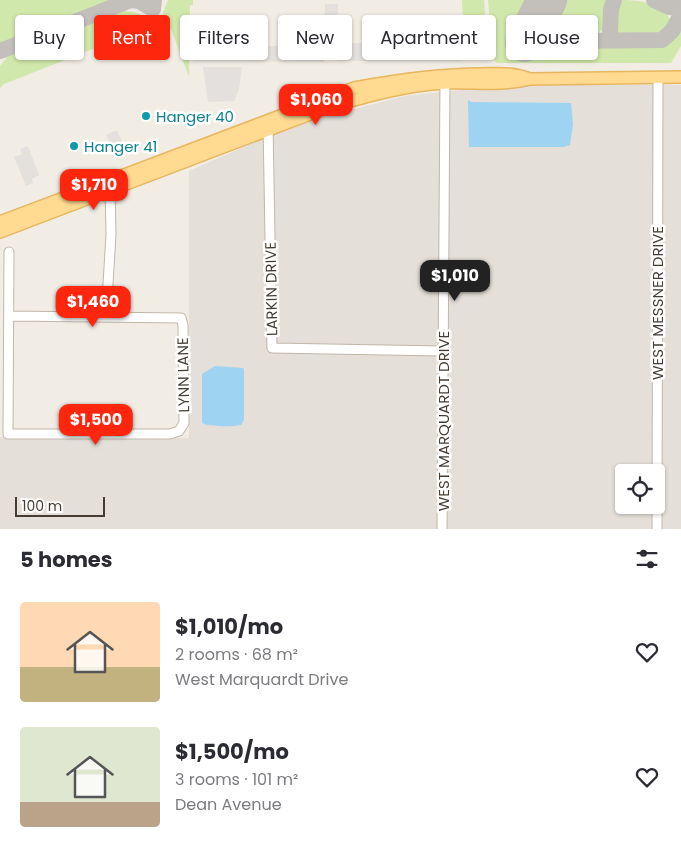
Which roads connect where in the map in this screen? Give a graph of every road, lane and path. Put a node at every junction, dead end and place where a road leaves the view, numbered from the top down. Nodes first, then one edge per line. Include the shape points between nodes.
1 (658, 77) junction
2 (681, 77) edge
3 (445, 79) junction
4 (268, 125) junction
5 (110, 186) junction
6 (0, 222) edge
7 (0, 232) edge
8 (9, 252) dead end
9 (9, 316) junction
10 (106, 316) junction
11 (443, 351) junction
12 (442, 529) edge
13 (656, 529) edge

1 - 2 main road
1 - 3 main road via 530,79 515,73
1 - 13 street, WEST MESSNER DRIVE
3 - 4 main road via 415,77 354,88
3 - 11 street, WEST MARQUARDT DRIVE
4 - 5 main road
4 - 11 street, LARKIN DRIVE via 272,348
5 - 6 main road
5 - 7 main road
5 - 10 street
8 - 9 street
9 - 10 street
9 - 10 street, LYNN LANE via 8,434 170,434 179,431 184,423 181,318
11 - 12 street, WEST MARQUARDT DRIVE

